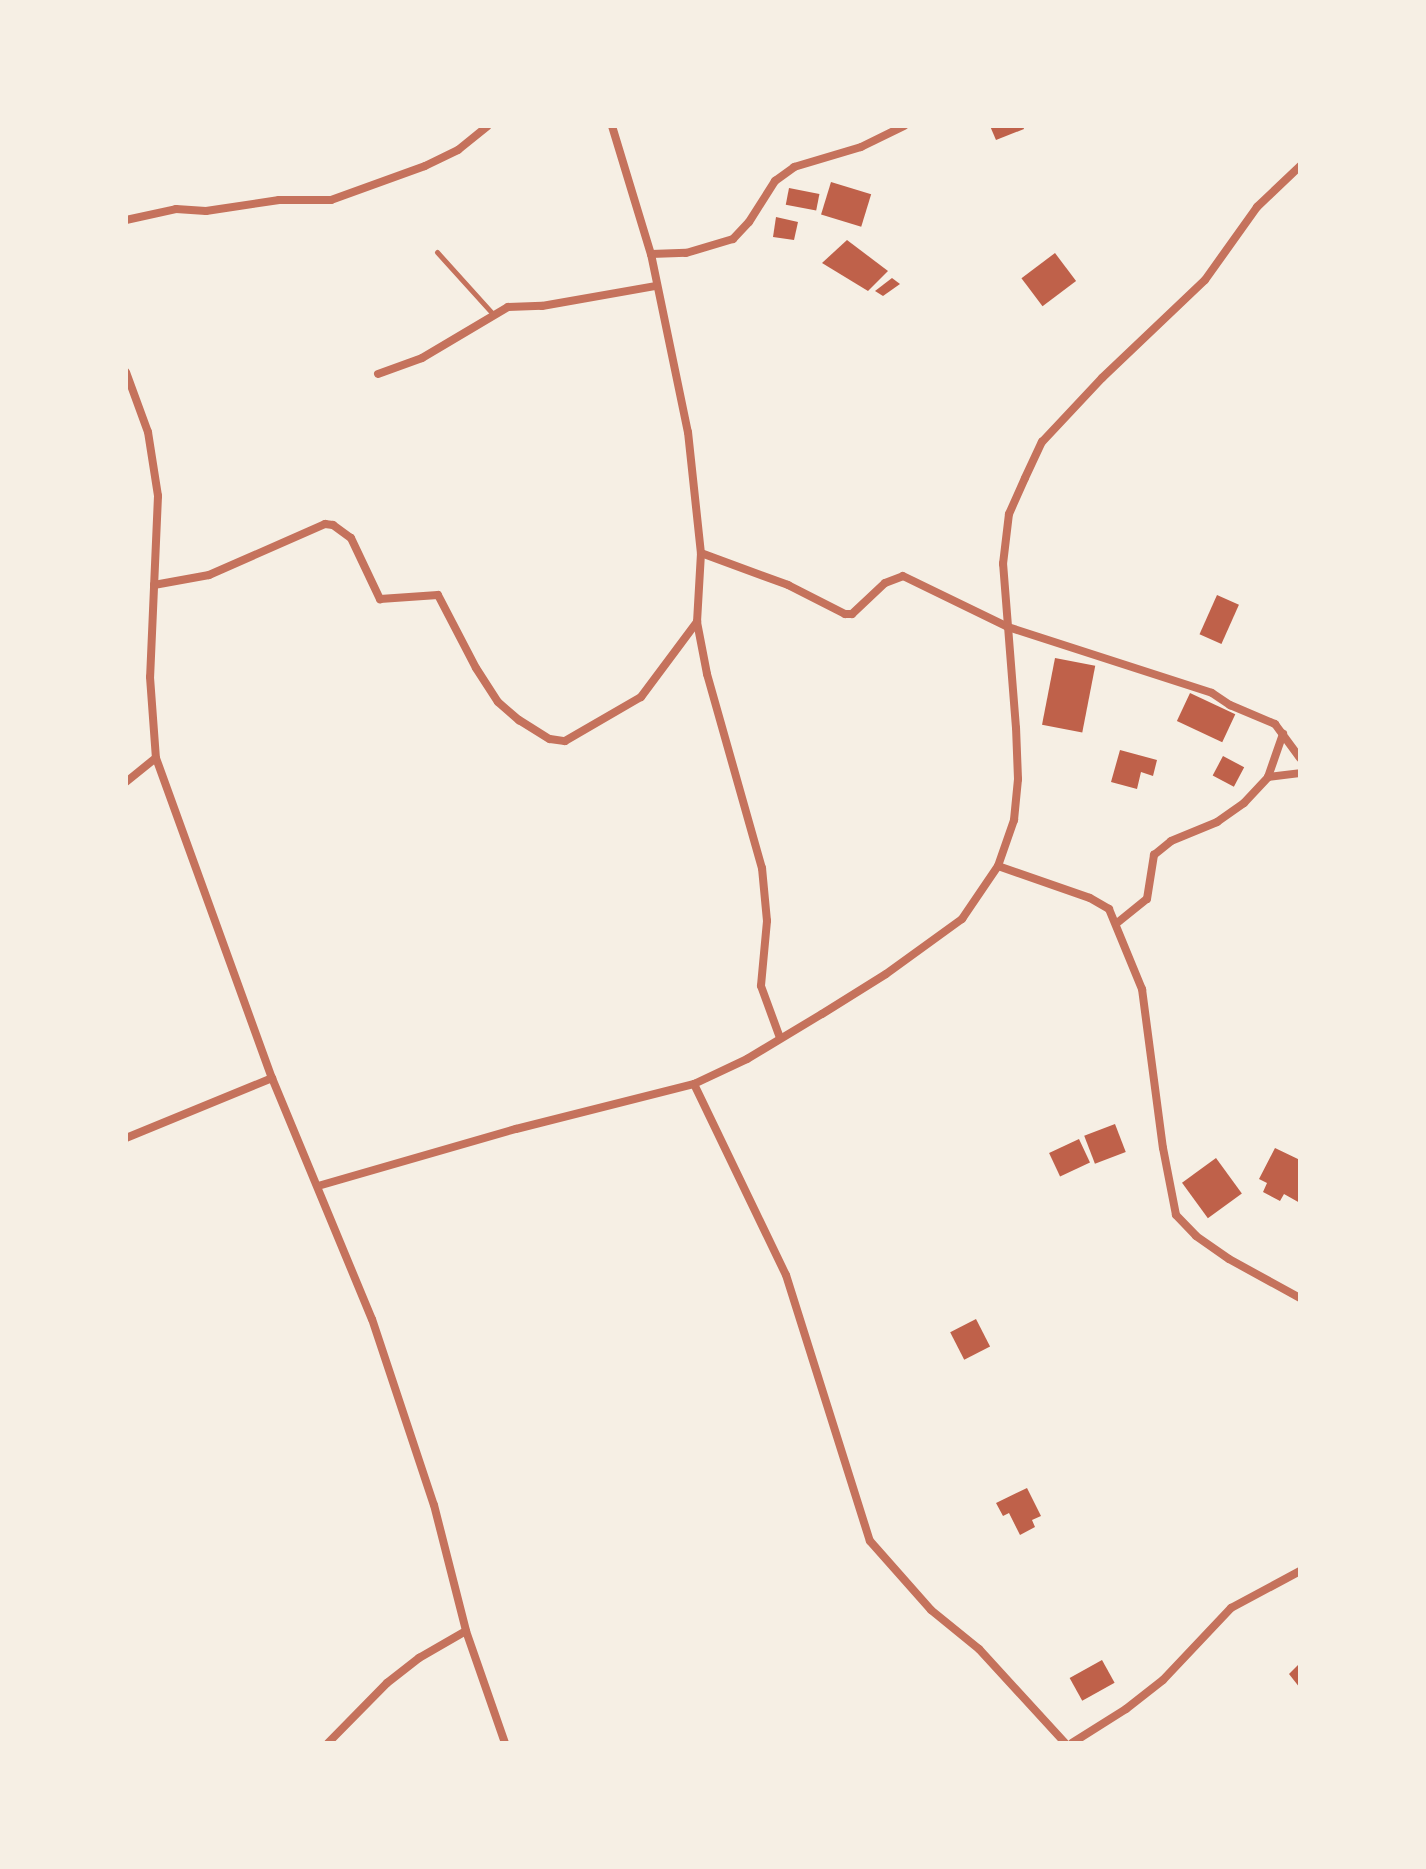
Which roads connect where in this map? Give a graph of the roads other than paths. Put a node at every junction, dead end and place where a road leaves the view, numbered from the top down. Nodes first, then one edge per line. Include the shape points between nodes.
1 (488, 126) edge
2 (612, 126) edge
3 (904, 126) edge
4 (1300, 166) edge
5 (126, 220) edge
6 (437, 252) dead end
7 (651, 254) junction
8 (656, 286) junction
9 (493, 314) junction
10 (126, 372) edge
11 (378, 374) dead end
12 (701, 553) junction
13 (154, 585) junction
14 (697, 622) junction
15 (1008, 627) junction
16 (1283, 734) junction
17 (1299, 752) edge
18 (156, 758) junction
19 (1300, 773) edge
20 (1268, 777) junction
21 (126, 782) edge
22 (998, 866) junction
23 (1117, 923) junction
24 (780, 1038) junction
25 (272, 1078) junction
26 (694, 1084) junction
27 (126, 1138) edge
28 (318, 1186) junction
29 (1300, 1298) edge
30 (1300, 1571) edge
31 (466, 1631) junction
32 (328, 1743) edge
33 (505, 1743) edge
34 (1065, 1743) edge
35 (1072, 1743) edge

1 - 5 street via 458,150 425,166 331,200 176,209
2 - 7 street
3 - 7 street via 861,147 794,167 775,181 733,239 686,253
4 - 15 street via 1257,207 1205,280 1042,442 1009,514 1003,564
6 - 9 lane
7 - 8 street
8 - 9 street via 508,307
8 - 12 street via 688,432
9 - 11 street via 422,358
10 - 13 street via 148,432 158,496
12 - 14 street
12 - 15 street via 788,585 845,614 852,614 885,583 903,576
13 - 14 street via 209,575 333,525 351,538 380,599 438,595 498,702 550,739 565,741 641,697
13 - 18 street via 150,677
14 - 24 street via 762,868 767,921 761,986
15 - 16 street via 1212,693 1275,724
15 - 22 street via 1018,779 1014,820
16 - 17 street
16 - 20 street
18 - 21 street
18 - 25 street
19 - 20 street
20 - 23 street via 1217,822 1171,841 1154,855 1147,899
22 - 23 street via 1090,898 1109,909
22 - 24 street via 962,919 938,938
23 - 29 street via 1142,989 1176,1215 1229,1259
24 - 26 street
25 - 27 street
25 - 28 street
26 - 28 street
26 - 34 street via 786,1275 870,1541 931,1610 979,1649
28 - 31 street via 372,1319 434,1505
30 - 35 street via 1231,1608 1163,1680
31 - 32 street via 387,1683
31 - 33 street

